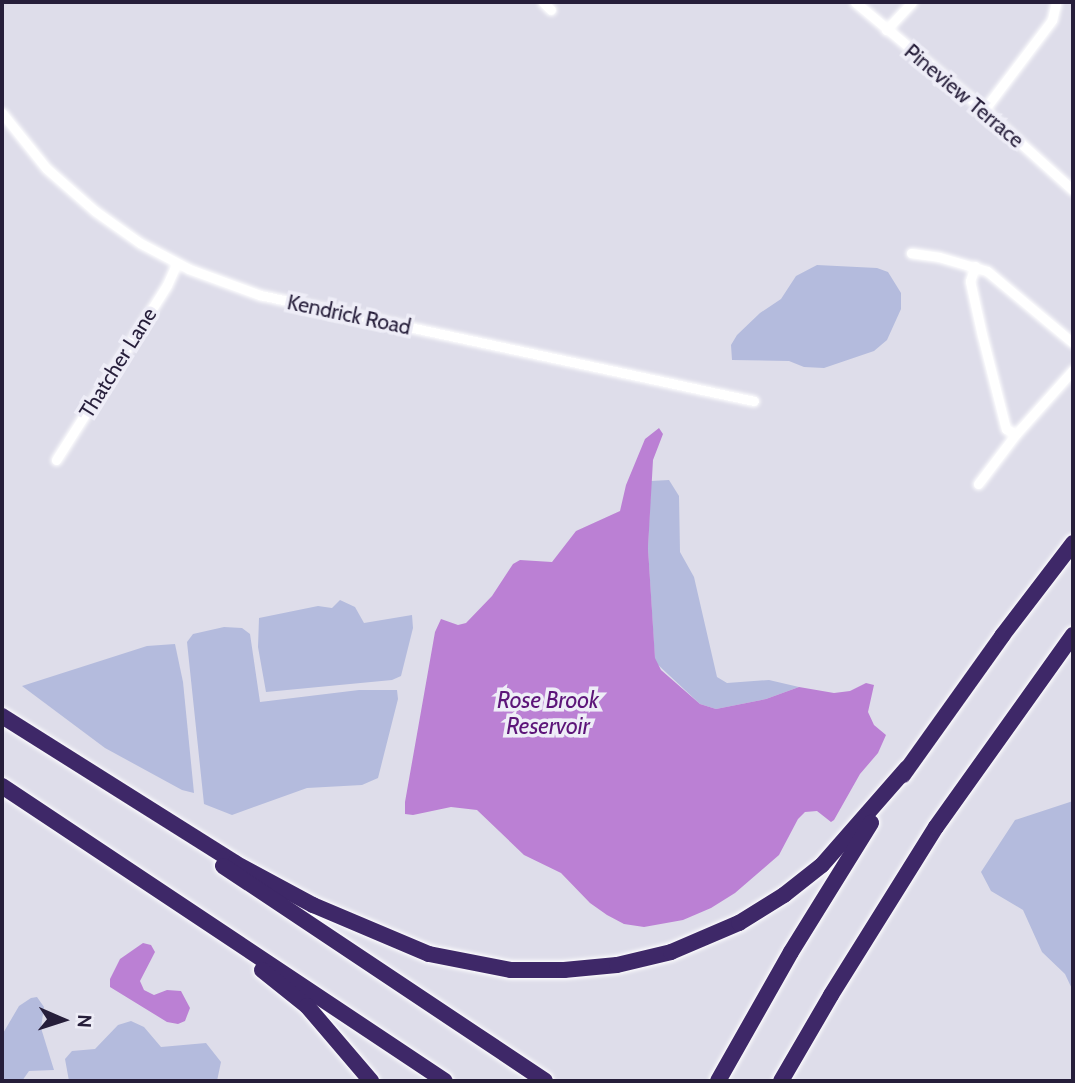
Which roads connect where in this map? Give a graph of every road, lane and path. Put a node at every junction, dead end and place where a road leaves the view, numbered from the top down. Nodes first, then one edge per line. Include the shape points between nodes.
1 (542, 2) edge
2 (855, 2) edge
3 (912, 2) edge
4 (1056, 2) edge
5 (551, 10) dead end
6 (887, 30) junction
7 (985, 110) junction
8 (2, 113) edge
9 (1072, 186) edge
10 (911, 253) dead end
11 (177, 263) junction
12 (975, 266) junction
13 (1073, 343) edge
14 (1073, 370) edge
15 (754, 401) dead end
16 (1016, 433) junction
17 (56, 460) dead end
18 (978, 484) dead end
19 (1073, 543) edge
20 (1073, 635) edge
21 (2, 716) edge
22 (907, 768) junction
23 (2, 786) edge
24 (163, 819) junction
25 (116, 864) junction
26 (371, 1081) edge
27 (445, 1081) edge
28 (545, 1081) edge
29 (718, 1081) edge
30 (781, 1081) edge

1 - 5 street
2 - 6 street, Pineview Terrace
3 - 6 street
4 - 7 street via 1052,20
6 - 7 street, Pineview Terrace
7 - 9 street, Pineview Terrace
8 - 11 street, Kendrick Road via 46,168 85,202
10 - 12 street
11 - 15 street, Kendrick Road via 260,295
11 - 17 street, Thatcher Lane
12 - 13 street via 1008,285
12 - 16 street via 970,281 974,302 1006,429
14 - 16 street
16 - 18 street
19 - 22 highway
20 - 30 highway via 936,827
21 - 24 highway
22 - 24 highway via 822,865 739,923 671,952 617,965 564,970 482,966 400,944 313,905
22 - 29 highway via 819,906
23 - 25 highway
24 - 28 highway via 228,870
25 - 26 highway via 286,988
25 - 27 highway

